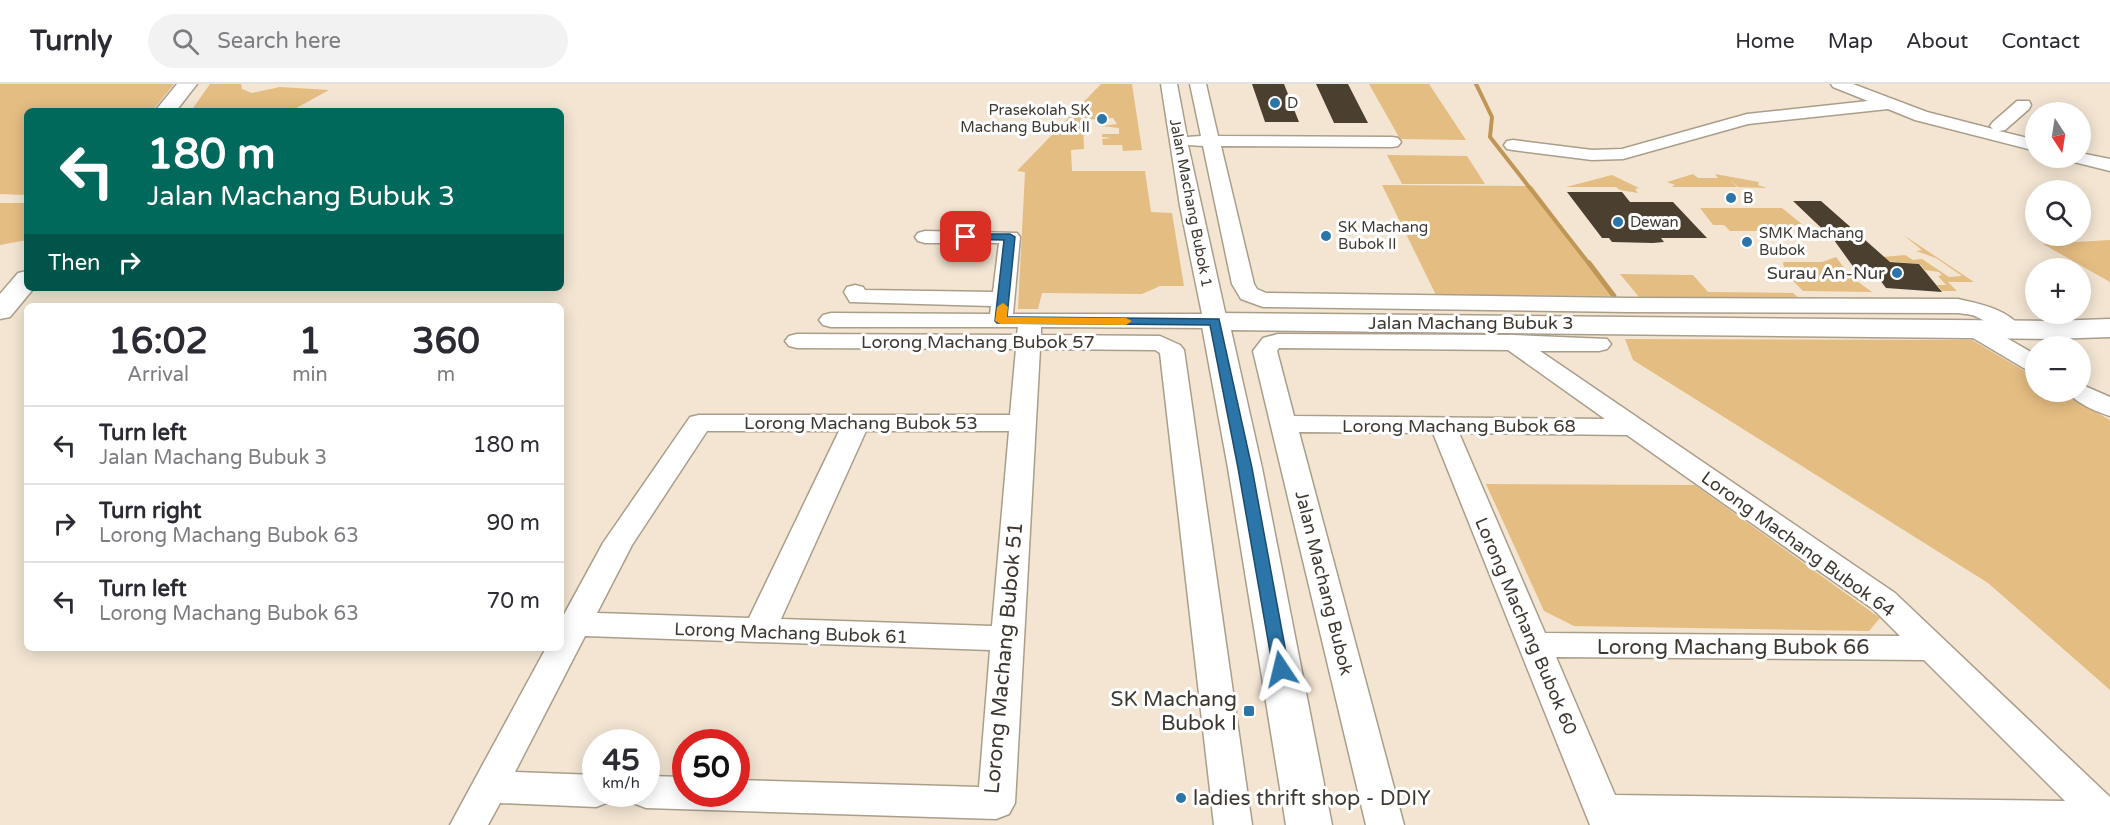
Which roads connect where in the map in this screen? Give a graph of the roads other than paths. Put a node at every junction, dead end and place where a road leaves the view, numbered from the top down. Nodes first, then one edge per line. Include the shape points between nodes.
1 (187, 84) edge
2 (1169, 84) edge
3 (1198, 84) edge
4 (1839, 84) edge
5 (1890, 104) junction
6 (2023, 105) dead end
7 (167, 108) edge
8 (2025, 132) edge
9 (1178, 141) junction
10 (1210, 141) junction
11 (1392, 142) dead end
12 (2025, 143) edge
13 (1513, 145) dead end
14 (2091, 150) edge
15 (2110, 154) edge
16 (2091, 161) edge
17 (2110, 165) edge
18 (925, 237) dead end
19 (24, 283) edge
20 (855, 292) dead end
21 (0, 311) edge
22 (1563, 314) junction
23 (831, 320) dead end
24 (1016, 321) junction
25 (1215, 321) junction
26 (1483, 323) junction
27 (2110, 328) edge
28 (1995, 330) junction
29 (797, 341) dead end
30 (1271, 344) joint
31 (1515, 344) junction
32 (1599, 344) dead end
33 (2025, 345) edge
34 (2025, 356) edge
35 (2091, 382) edge
36 (2110, 393) edge
37 (2091, 397) edge
38 (2110, 408) edge
39 (856, 423) junction
40 (1023, 423) junction
41 (1284, 424) junction
42 (1443, 426) junction
43 (1635, 427) junction
44 (575, 624) junction
45 (759, 632) junction
46 (1008, 639) junction
47 (564, 645) edge
48 (1534, 645) junction
49 (1932, 648) junction
50 (561, 651) edge
51 (489, 787) junction
52 (582, 790) edge
53 (750, 796) edge
54 (1606, 818) edge
55 (2109, 820) edge
56 (469, 825) edge
57 (1233, 825) edge
58 (1309, 825) edge
59 (1385, 825) edge

1 - 7 main road
2 - 9 street, Jalan Machang Bubok 1
3 - 10 street
4 - 5 street
5 - 12 street
5 - 13 street via 1747,119 1623,154 1592,155
6 - 8 street via 1999,126
9 - 10 street
9 - 25 street, Jalan Machang Bubok 1
10 - 11 street
10 - 22 street via 1243,284 1249,294 1263,300
14 - 15 street
16 - 17 street
18 - 24 street, Lorong Machang Bubok 51 via 1010,237
19 - 21 main road
20 - 24 street via 858,297
22 - 26 main road, Jalan Machang Bubuk 3
22 - 28 main road, Jalan Machang Bubuk 3 via 1714,315
23 - 24 street, Jalan Machang Bubuk 3
24 - 25 street, Jalan Machang Bubuk 3
24 - 29 street, Lorong Machang Bubok 57
24 - 40 street, Lorong Machang Bubok 51
24 - 57 street, Lorong Machang Bubok 57 via 1160,344 1172,350
25 - 26 main road, Jalan Machang Bubuk 3
25 - 58 main road
26 - 31 street, Lorong Machang Bubok 64
27 - 28 main road, Jalan Machang Bubuk 3
28 - 33 street
28 - 34 street
30 - 31 street, Jalan Machang Bubuk 3
30 - 41 street, Jalan Machang Bubok via 1265,351
31 - 32 street, Jalan Machang Bubuk 3
31 - 43 street, Lorong Machang Bubok 64
35 - 36 street
37 - 38 street
39 - 40 street, Lorong Machang Bubok 53
39 - 44 street, Lorong Machang Bubok 53 via 699,423 618,543
39 - 45 street
40 - 46 street, Lorong Machang Bubok 51
41 - 42 street, Lorong Machang Bubok 68
41 - 59 street, Jalan Machang Bubok
42 - 43 street, Lorong Machang Bubok 68
42 - 48 street, Lorong Machang Bubok 60
43 - 49 street, Lorong Machang Bubok 64 via 1884,601
44 - 45 street, Lorong Machang Bubok 61
44 - 47 street
45 - 46 street, Lorong Machang Bubok 61
46 - 53 street, Lorong Machang Bubok 51 via 996,803
48 - 49 street, Lorong Machang Bubok 66
48 - 54 street, Lorong Machang Bubok 60
49 - 55 street, Lorong Machang Bubok 64
50 - 51 street
51 - 52 street
51 - 56 street
54 - 55 street

